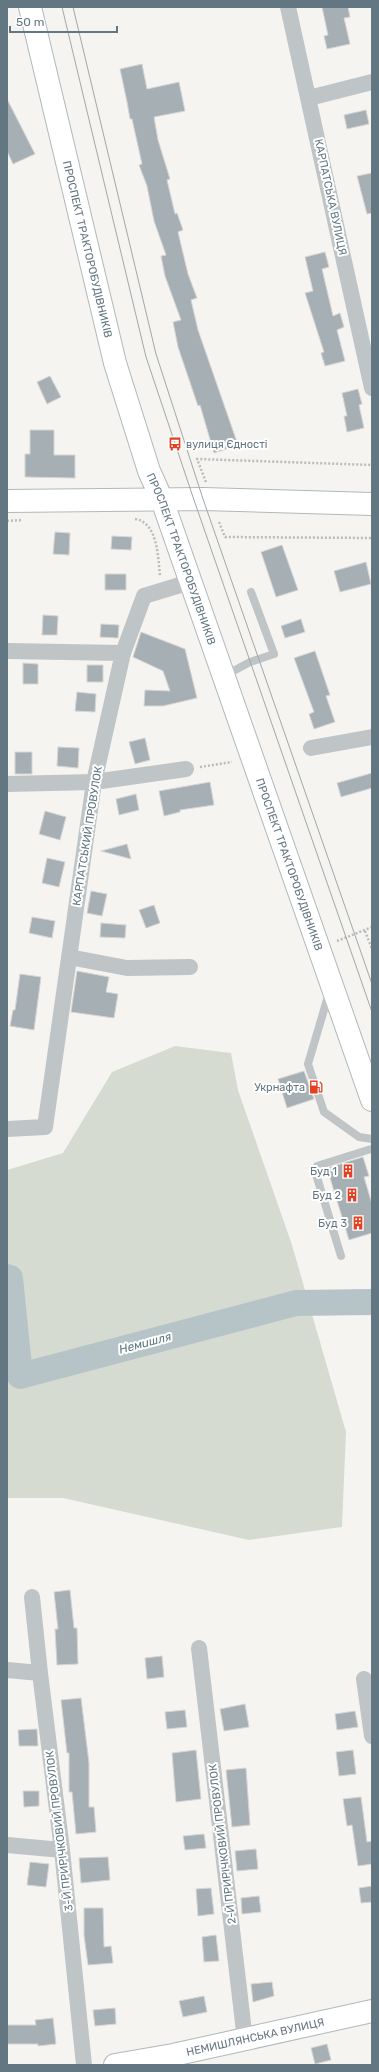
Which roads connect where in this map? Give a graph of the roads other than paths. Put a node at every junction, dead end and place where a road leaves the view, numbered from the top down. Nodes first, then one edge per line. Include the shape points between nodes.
1 (30, 7) edge
2 (288, 7) edge
3 (372, 82) edge
4 (309, 98) junction
5 (372, 388) edge
6 (162, 500) junction
7 (7, 501) edge
8 (372, 504) edge
9 (190, 582) junction
10 (252, 592) dead end
11 (7, 651) edge
12 (123, 653) junction
13 (223, 676) junction
14 (372, 737) edge
15 (310, 748) dead end
16 (186, 769) dead end
17 (94, 782) junction
18 (7, 784) edge
19 (69, 957) junction
20 (190, 967) dead end
21 (332, 983) junction
22 (372, 1100) edge
23 (7, 1129) edge
24 (370, 1139) edge
25 (371, 1152) edge
26 (341, 1256) dead end
27 (32, 1597) dead end
28 (199, 1648) dead end
29 (7, 1670) edge
30 (40, 1673) junction
31 (364, 1679) dead end
32 (372, 1736) edge
33 (7, 1845) edge
34 (62, 1850) junction
35 (372, 2011) edge
36 (245, 2040) junction
37 (84, 2065) edge
38 (115, 2065) edge

1 - 6 main road, ПРОСПЕКТ ТРАКТОРОБУДІВНИКІВ via 115,363 149,471
2 - 4 street, КАРПАТСЬКА ВУЛИЦЯ
3 - 4 street
4 - 5 street, КАРПАТСЬКА ВУЛИЦЯ
6 - 7 main road
6 - 8 main road
6 - 9 main road, ПРОСПЕКТ ТРАКТОРОБУДІВНИКІВ
9 - 12 street, КАРПАТСЬКИЙ ПРОВУЛОК via 144,596
9 - 13 main road, ПРОСПЕКТ ТРАКТОРОБУДІВНИКІВ
10 - 13 lane via 274,654 250,662
11 - 12 street
12 - 17 street, КАРПАТСЬКИЙ ПРОВУЛОК
13 - 21 main road, ПРОСПЕКТ ТРАКТОРОБУДІВНИКІВ
14 - 15 street
16 - 17 street
17 - 18 street
17 - 19 street, КАРПАТСЬКИЙ ПРОВУЛОК
19 - 20 street via 127,968
19 - 23 street, КАРПАТСЬКИЙ ПРОВУЛОК via 45,1127
21 - 22 main road, ПРОСПЕКТ ТРАКТОРОБУДІВНИКІВ
21 - 24 lane via 308,1064 324,1112 359,1137
24 - 25 lane
25 - 26 lane via 317,1166 315,1171
27 - 30 street, 3-Й ПРИРІЧКОВИЙ ПРОВУЛОК
28 - 36 street, 2-Й ПРИРІЧКОВИЙ ПРОВУЛОК
29 - 30 street
30 - 34 street, 3-Й ПРИРІЧКОВИЙ ПРОВУЛОК
31 - 32 street
33 - 34 street
34 - 37 street, 3-Й ПРИРІЧКОВИЙ ПРОВУЛОК
35 - 36 main road, НЕМИШЛЯНСЬКА ВУЛИЦЯ
36 - 38 main road, НЕМИШЛЯНСЬКА ВУЛИЦЯ

